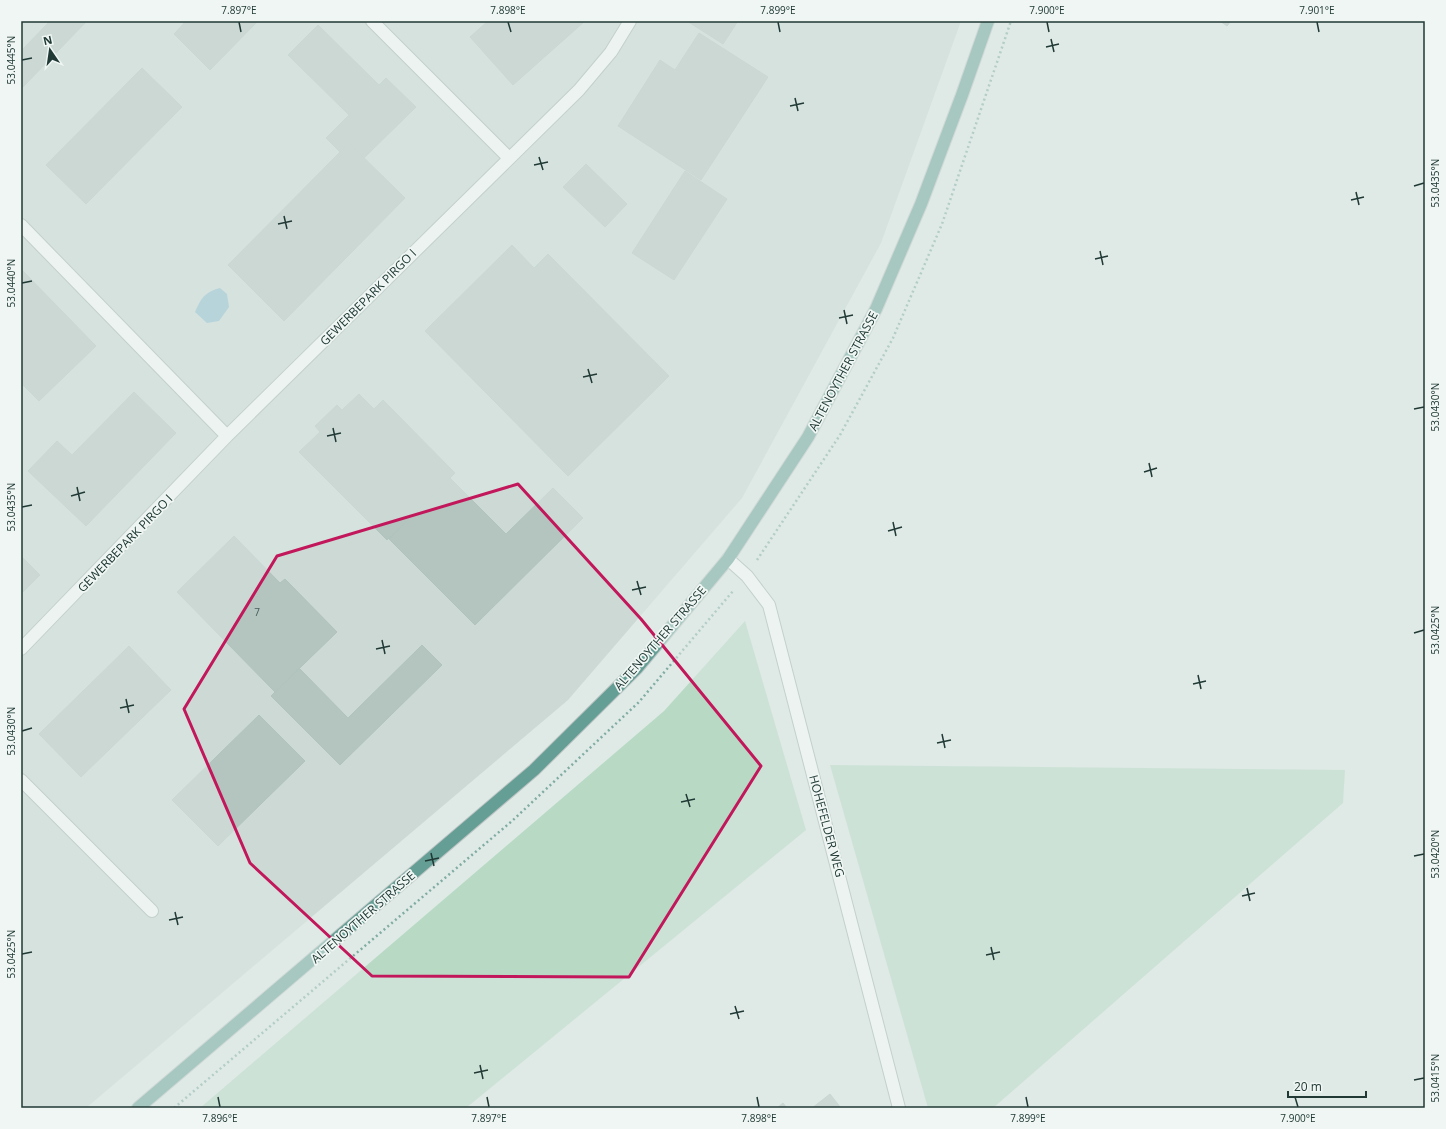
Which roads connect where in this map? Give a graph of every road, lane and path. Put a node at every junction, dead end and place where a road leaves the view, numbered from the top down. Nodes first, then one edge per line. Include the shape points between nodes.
1 (372, 21) edge
2 (630, 21) edge
3 (988, 21) edge
4 (1011, 21) edge
5 (509, 158) junction
6 (21, 225) edge
7 (227, 436) junction
8 (728, 559) junction
9 (747, 576) junction
10 (21, 649) edge
11 (21, 780) edge
12 (152, 911) dead end
13 (138, 1108) edge
14 (174, 1108) edge
15 (899, 1108) edge

1 - 5 street
2 - 5 street, GEWERBEPARK PIRGO I via 610,52 579,90
3 - 8 main road, ALTENOYTHER STRASSE via 926,189 876,309 808,437
4 - 9 path via 942,224 893,338 840,435
5 - 7 street, GEWERBEPARK PIRGO I
6 - 7 street
7 - 10 street, GEWERBEPARK PIRGO I
8 - 9 street, HOHEFELDER WEG
8 - 13 main road, ALTENOYTHER STRASSE via 637,668 534,770
9 - 14 path via 639,702 512,820
9 - 15 street, HOHEFELDER WEG via 769,605
11 - 12 street

